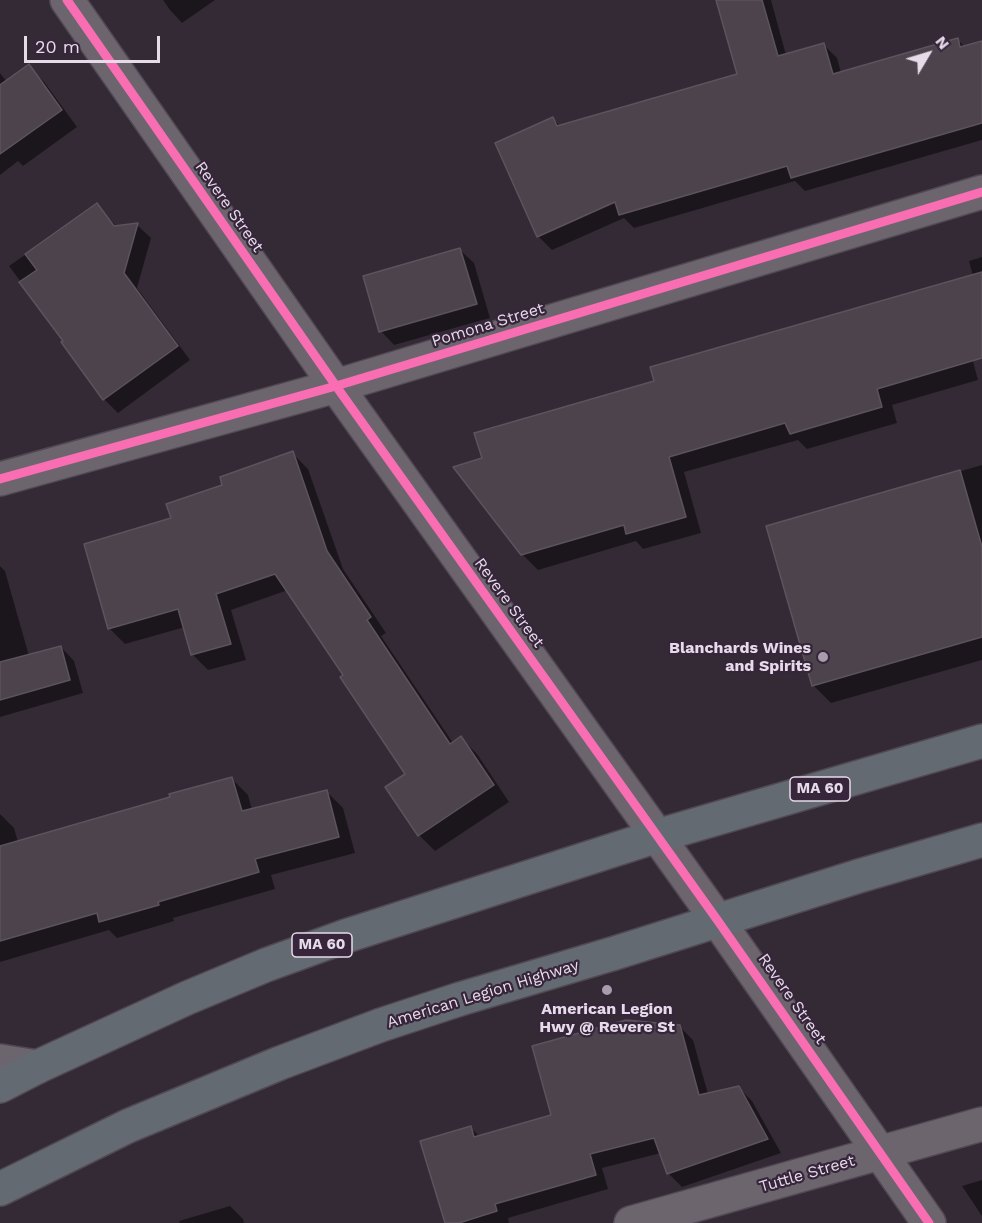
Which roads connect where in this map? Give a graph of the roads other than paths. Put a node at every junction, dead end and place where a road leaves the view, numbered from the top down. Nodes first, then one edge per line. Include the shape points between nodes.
1 (67, 0) edge
2 (982, 192) edge
3 (336, 386) junction
4 (0, 479) edge
5 (982, 741) edge
6 (657, 836) junction
7 (982, 840) edge
8 (718, 921) junction
9 (0, 1061) edge
10 (37, 1067) junction
11 (0, 1086) edge
12 (982, 1124) edge
13 (881, 1153) junction
14 (0, 1189) edge
15 (631, 1223) edge
16 (929, 1223) edge

1 - 3 street, Revere Street
2 - 3 street, Pomona Street
3 - 4 street, Pomona Street
3 - 6 street, Revere Street
5 - 6 highway, MA 60
6 - 8 street, Revere Street
6 - 10 highway, MA 60 via 420,911 266,965
7 - 8 highway, American Legion Highway
8 - 13 street, Revere Street
8 - 14 highway, American Legion Highway via 460,999 339,1041 128,1126
9 - 10 street
10 - 11 highway, MA 60
12 - 13 street, Tuttle Street
13 - 15 street, Tuttle Street
13 - 16 street, Revere Street

